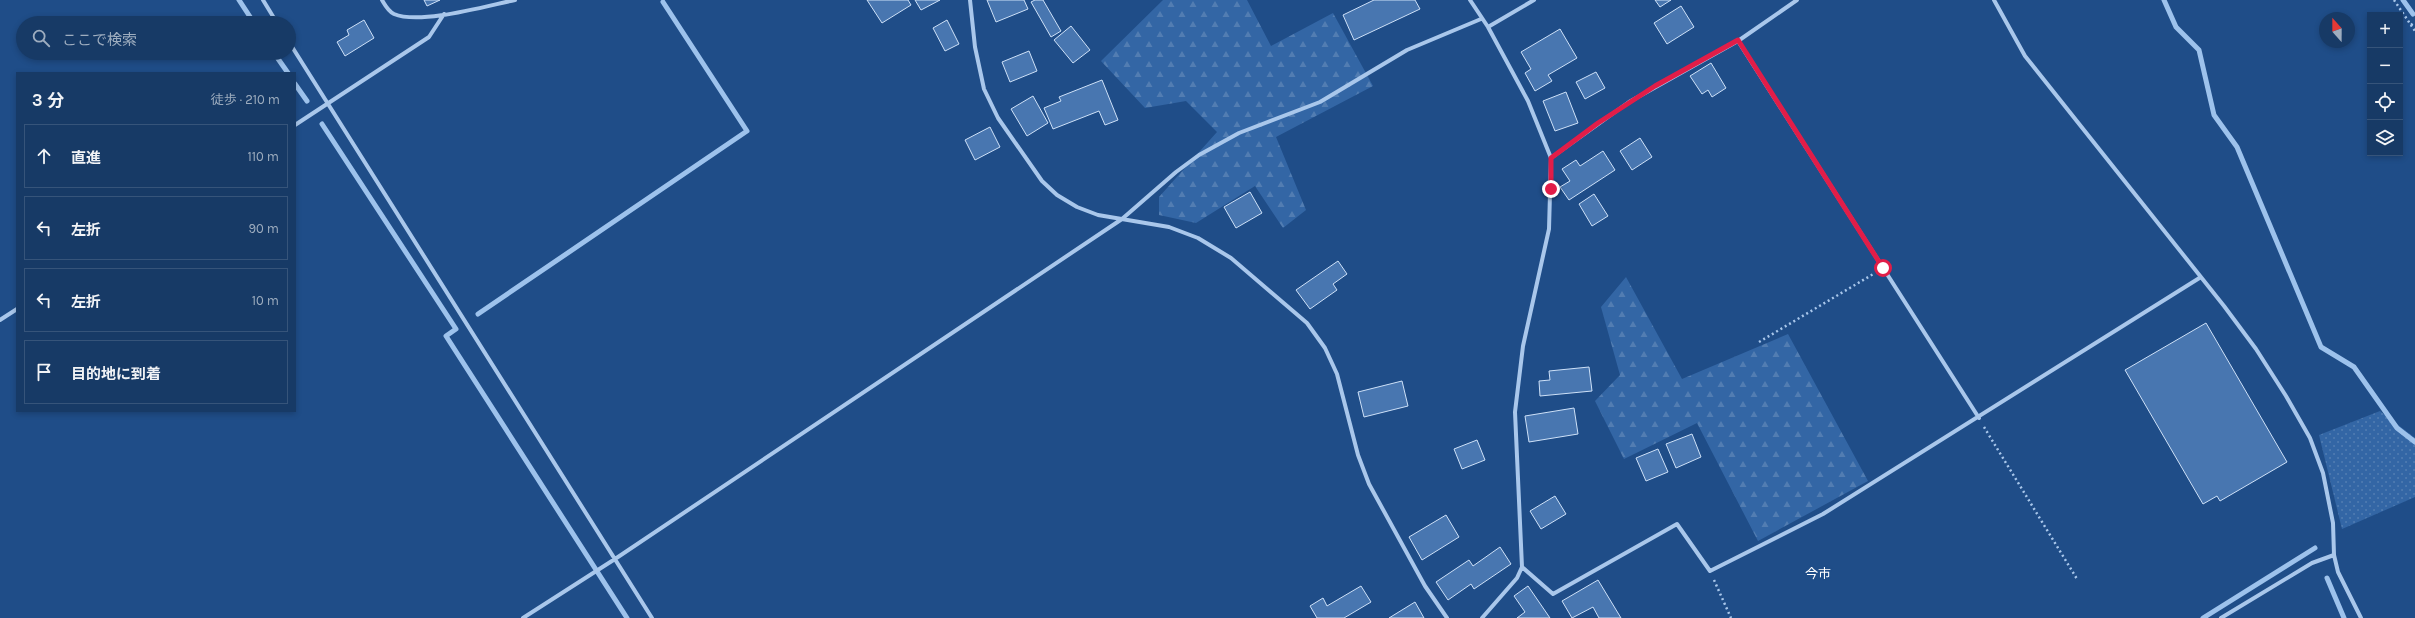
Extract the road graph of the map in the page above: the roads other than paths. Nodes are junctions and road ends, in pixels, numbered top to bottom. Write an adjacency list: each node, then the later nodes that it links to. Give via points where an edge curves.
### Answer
1 (263, 0): 10 (street)
2 (382, 0): 9 (street, via 387,9 394,14 417,18)
3 (515, 0): 9 (street)
4 (970, 0): 18 (street, via 975,46 984,89 998,118 1037,174 1057,195 1077,207 1098,215)
5 (1470, 0): 11 (street)
6 (1534, 0): 12 (street)
7 (1797, 0): 13 (street)
8 (1994, 0): 19 (street, via 2025,56)
9 (444, 14): 15 (street, via 429,37)
10 (273, 16)
11 (1481, 20): 12 (street); 18 (street, via 1407,50 1320,102 1239,133 1199,155)
12 (1488, 27): 17 (street, via 1528,101)
13 (1738, 40): 17 (street, via 1655,86 1598,123); 22 (street)
14 (296, 53): 15 (street)
15 (327, 104): 16 (street); 24 (street)
16 (296, 124)
17 (1551, 158): 25 (street, via 1549,229 1523,346 1515,412)
18 (1122, 219): 24 (street); 28 (street, via 1169,228 1198,238 1231,258 1307,323 1325,348 1337,374 1358,456 1369,484 1425,586)
19 (2201, 277): 22 (street); 23 (street, via 2256,349 2310,438 2325,480 2333,523)
20 (16, 310): 21 (street)
21 (0, 320)
22 (1979, 418): 25 (street, via 1823,514 1710,571 1677,524 1553,594)
23 (2334, 555): 30 (street, via 2312,563); 31 (street, via 2338,572)
24 (615, 559): 26 (street); 27 (street)
25 (1522, 567): 29 (street, via 1517,578)
26 (523, 618)
27 (652, 618)
28 (1446, 618)
29 (1482, 618)
30 (2221, 618)
31 (2361, 618)

